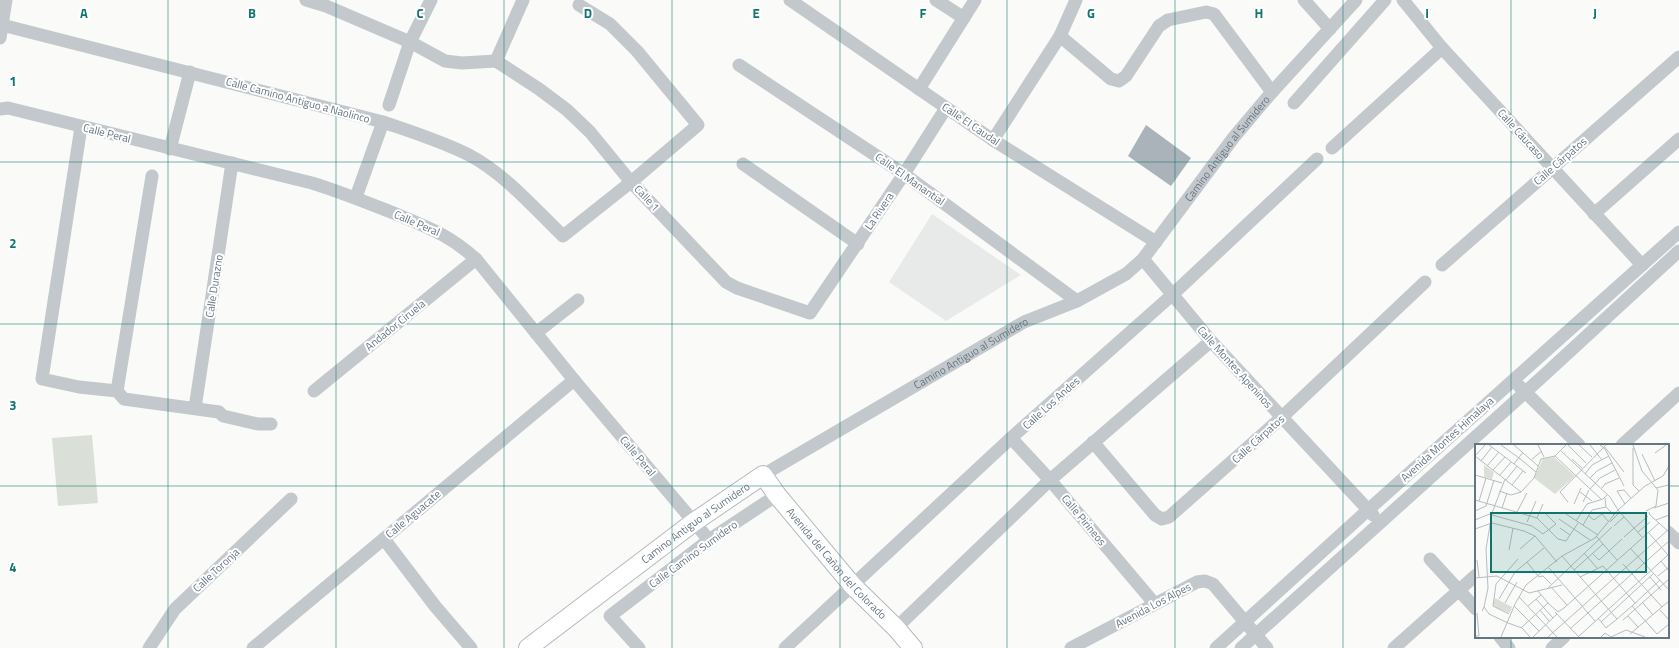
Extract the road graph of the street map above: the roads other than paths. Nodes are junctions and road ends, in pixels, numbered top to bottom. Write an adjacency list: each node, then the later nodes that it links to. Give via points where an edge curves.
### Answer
1 (306, 0): 19 (street)
2 (431, 0): 19 (street)
3 (523, 0): 22 (street)
4 (790, 0): 25 (street, Calle El Caudal)
5 (936, 0): 14 (street)
6 (975, 0): 14 (street)
7 (1076, 0): 17 (street)
8 (1304, 0): 16 (street)
9 (1356, 0): 16 (street, Camino Antiguo al Sumidero)
10 (1385, 0): 27 (street)
11 (1403, 0): 20 (street, Calle Cáucaso)
12 (4, 2): 15 (street)
13 (579, 5): 43 (street, via 616,29 698,125)
14 (964, 18): 25 (street)
15 (2, 24): 18 (street); 24 (street, Calle Camino Antiguo a Naolinco)
16 (1330, 29): 26 (street, Camino Antiguo al Sumidero)
17 (1060, 36): 26 (street, via 1110,79 1119,81 1126,76 1159,26 1168,20 1206,12 1214,14); 34 (street)
18 (0, 38)
19 (410, 42): 22 (street, via 445,61); 28 (street)
20 (1442, 48): 35 (street); 40 (street, Calle Cáucaso)
21 (1679, 57): 40 (street, Calle Cárpatos)
22 (496, 61): 43 (street, Calle 1, via 567,110 590,132)
23 (738, 65): 41 (street, Calle El Manantial)
24 (190, 72): 31 (street, Calle Camino Antiguo a Naolinco); 36 (street)
25 (919, 89): 29 (street, Calle El Caudal)
26 (1272, 92): 47 (street, Camino Antiguo al Sumidero, via 1234,137)
27 (1294, 103)
28 (389, 104)
29 (946, 108): 34 (street, Calle El Caudal); 41 (street, La Rivera)
30 (0, 109): 32 (street, Calle Peral, via 8,108)
31 (383, 122): 43 (street, Calle Camino Antiguo a Naolinco, via 439,140 470,156 495,172 563,236); 44 (street)
32 (82, 127): 36 (street, Calle Peral); 65 (street, via 42,379)
33 (1679, 139): 45 (street)
34 (993, 140): 47 (street, Calle El Caudal)
35 (1332, 148)
36 (170, 149): 38 (street, Calle Peral)
37 (1317, 159): 55 (street, Calle Los Andes)
38 (232, 163): 44 (street, Calle Peral); 69 (street, Calle Durazno)
39 (742, 164): 48 (street)
40 (1552, 168): 45 (street, Calle Cáucaso); 52 (street, Calle Cárpatos)
41 (904, 174): 48 (street, La Rivera); 57 (street, Calle El Manantial)
42 (152, 176): 65 (street)
43 (632, 182): 58 (street, Calle 1, via 726,282)
44 (356, 197): 50 (street, Calle Peral, via 442,233)
45 (1594, 214): 53 (street, Calle Cáucaso)
46 (1679, 232): 53 (street, Avenida Montes Himalaya)
47 (1156, 242): 51 (street, Camino Antiguo al Sumidero)
48 (858, 244): 58 (street, La Rivera)
49 (1679, 251): 62 (street, Avenida Montes Himalaya)
50 (476, 259): 59 (street, Calle Peral); 66 (street, Andador Ciruela)
51 (1143, 259): 55 (street, Calle Montes Apeninos); 57 (street, Camino Antiguo al Sumidero, via 1126,274)
52 (1442, 265)
53 (1642, 265): 61 (street, Avenida Montes Himalaya)
54 (1425, 282): 70 (street, Calle Cárpatos)
55 (1172, 295): 60 (street, Calle Montes Apeninos); 72 (street, Calle Los Andes)
56 (578, 300): 59 (street)
57 (1077, 301): 76 (street, Camino Antiguo al Sumidero, via 1024,322)
58 (810, 313)
59 (536, 333): 63 (street, Calle Peral)
60 (1211, 341): 70 (street, Calle Montes Apeninos); 73 (street)
61 (1530, 364): 62 (street); 64 (street, Avenida Montes Himalaya)
62 (1542, 377): 67 (street, Avenida Montes Himalaya)
63 (574, 380): 81 (street, Calle Peral); 83 (street, Calle Aguacate)
64 (1513, 380): 67 (street); 80 (street, Avenida Montes Himalaya)
65 (116, 391): 69 (street, via 124,399)
66 (314, 391)
67 (1525, 393): 74 (street); 82 (street, Avenida Montes Himalaya)
68 (1679, 394): 75 (street)
69 (195, 408): 71 (street, via 219,412 223,416 258,424)
70 (1281, 418): 73 (street, Calle Cárpatos, via 1170,517 1162,519 1155,515); 80 (street, Calle Montes Apeninos)
71 (271, 424)
72 (1011, 438): 77 (street, Calle Pirineos); 87 (street, Calle Los Andes)
73 (1093, 442): 77 (street)
74 (1578, 444)
75 (1623, 444)
76 (763, 475): 78 (main road, Avenida del Cañón del Colorado); 81 (main road, Camino Antiguo al Sumidero)
77 (1050, 480): 89 (street, Calle Pirineos); 92 (street)
78 (777, 495): 84 (street, Calle Camino Sumidero); 87 (main road, Avenida del Cañón del Colorado)
79 (291, 500): 96 (street, Calle Toronja, via 175,609)
80 (1368, 510): 82 (street, Calle Montes Apeninos); 91 (street, Avenida Montes Himalaya)
81 (694, 522): 84 (street, Calle Peral); 99 (main road, Camino Antiguo al Sumidero)
82 (1380, 523): 93 (street, Avenida Montes Himalaya)
83 (384, 538): 97 (street, Calle Aguacate); 98 (street, via 435,606)
84 (709, 540): 100 (street, Calle Camino Sumidero, via 610,616)
85 (1430, 559): 88 (street)
86 (1475, 576): 88 (street)
87 (853, 586): 92 (main road, Avenida del Cañón del Colorado); 101 (street, Calle Los Andes)
88 (1459, 590): 90 (street); 107 (street)
89 (1154, 603): 91 (street, Avenida Los Alpes, via 1196,582 1205,581 1213,584); 103 (street, Avenida Los Alpes)
90 (1475, 608)
91 (1245, 622): 93 (street, Avenida Los Alpes); 104 (street, Avenida Montes Himalaya)
92 (896, 628): 102 (main road, Avenida del Cañón del Colorado)
93 (1256, 635): 105 (street, Avenida Montes Himalaya); 106 (street, Avenida Los Alpes)
94 (1501, 638): 108 (street)
95 (1563, 638): 109 (street)
96 (149, 648)
97 (252, 648)
98 (471, 648)
99 (528, 648)
100 (639, 648)
101 (785, 648)
102 (913, 648)
103 (1071, 648)
104 (1216, 648)
105 (1241, 648)
106 (1267, 648)
107 (1394, 648)
108 (1509, 648)
109 (1552, 648)

